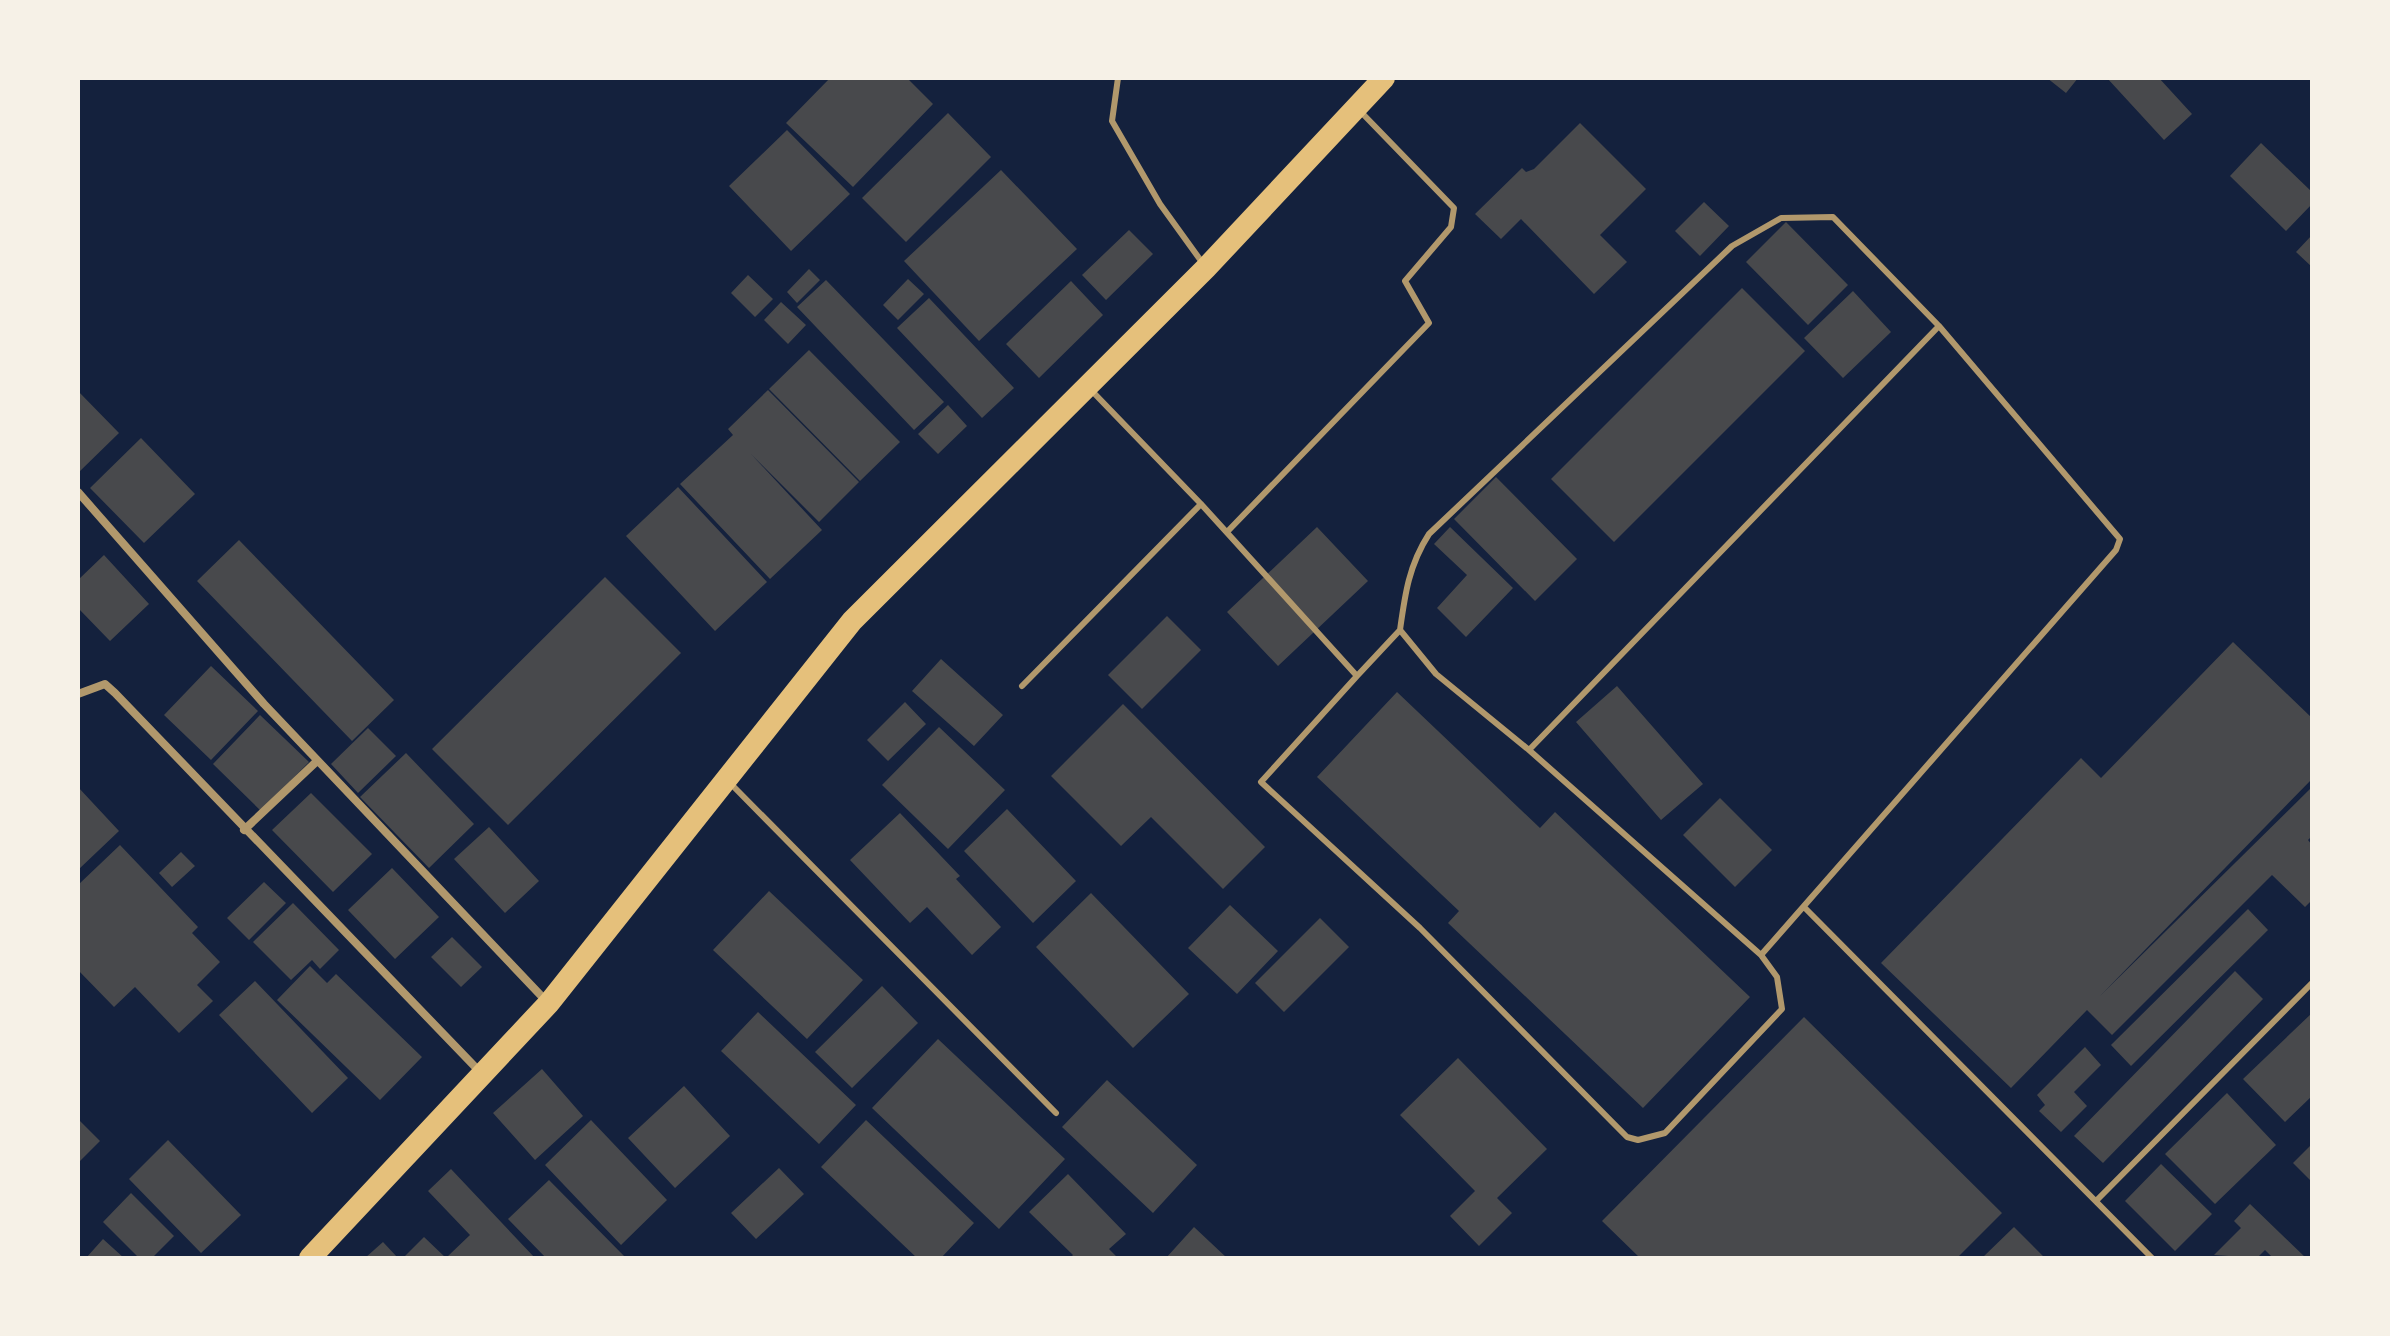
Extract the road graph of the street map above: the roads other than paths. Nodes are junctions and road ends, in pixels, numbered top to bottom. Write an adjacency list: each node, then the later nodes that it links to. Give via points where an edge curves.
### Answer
1 (1118, 78): 4 (lane, via 1112,121 1160,204)
2 (1384, 78): 3 (highway)
3 (1356, 107): 4 (highway); 9 (lane, via 1454,208 1451,227 1405,281 1429,323)
4 (1206, 268): 6 (highway)
5 (1939, 326): 10 (lane, via 1833,217 1781,218 1732,246 1429,534 1407,581); 14 (lane); 18 (lane, via 2120,539 2116,550)
6 (1088, 387): 8 (lane); 16 (highway, via 852,621)
7 (78, 492): 15 (street)
8 (1201, 504): 9 (lane); 12 (lane)
9 (1227, 532): 11 (lane)
10 (1400, 630): 11 (lane); 14 (lane, via 1436,674)
11 (1357, 676): 19 (lane, via 1261,782 1420,928 1627,1137 1638,1140 1665,1133 1782,1009 1777,977)
12 (1022, 686)
13 (78, 694): 17 (street, via 105,684)
14 (1529, 750): 19 (lane)
15 (317, 761): 17 (street); 21 (street)
16 (728, 781): 21 (highway); 23 (lane)
17 (244, 830): 22 (street)
18 (1805, 908): 19 (lane); 24 (lane)
19 (1761, 955)
20 (2312, 983): 24 (lane)
21 (549, 1003): 22 (highway)
22 (482, 1074): 25 (highway)
23 (1056, 1113)
24 (2096, 1201): 26 (lane)
25 (310, 1258)
26 (2152, 1258)

